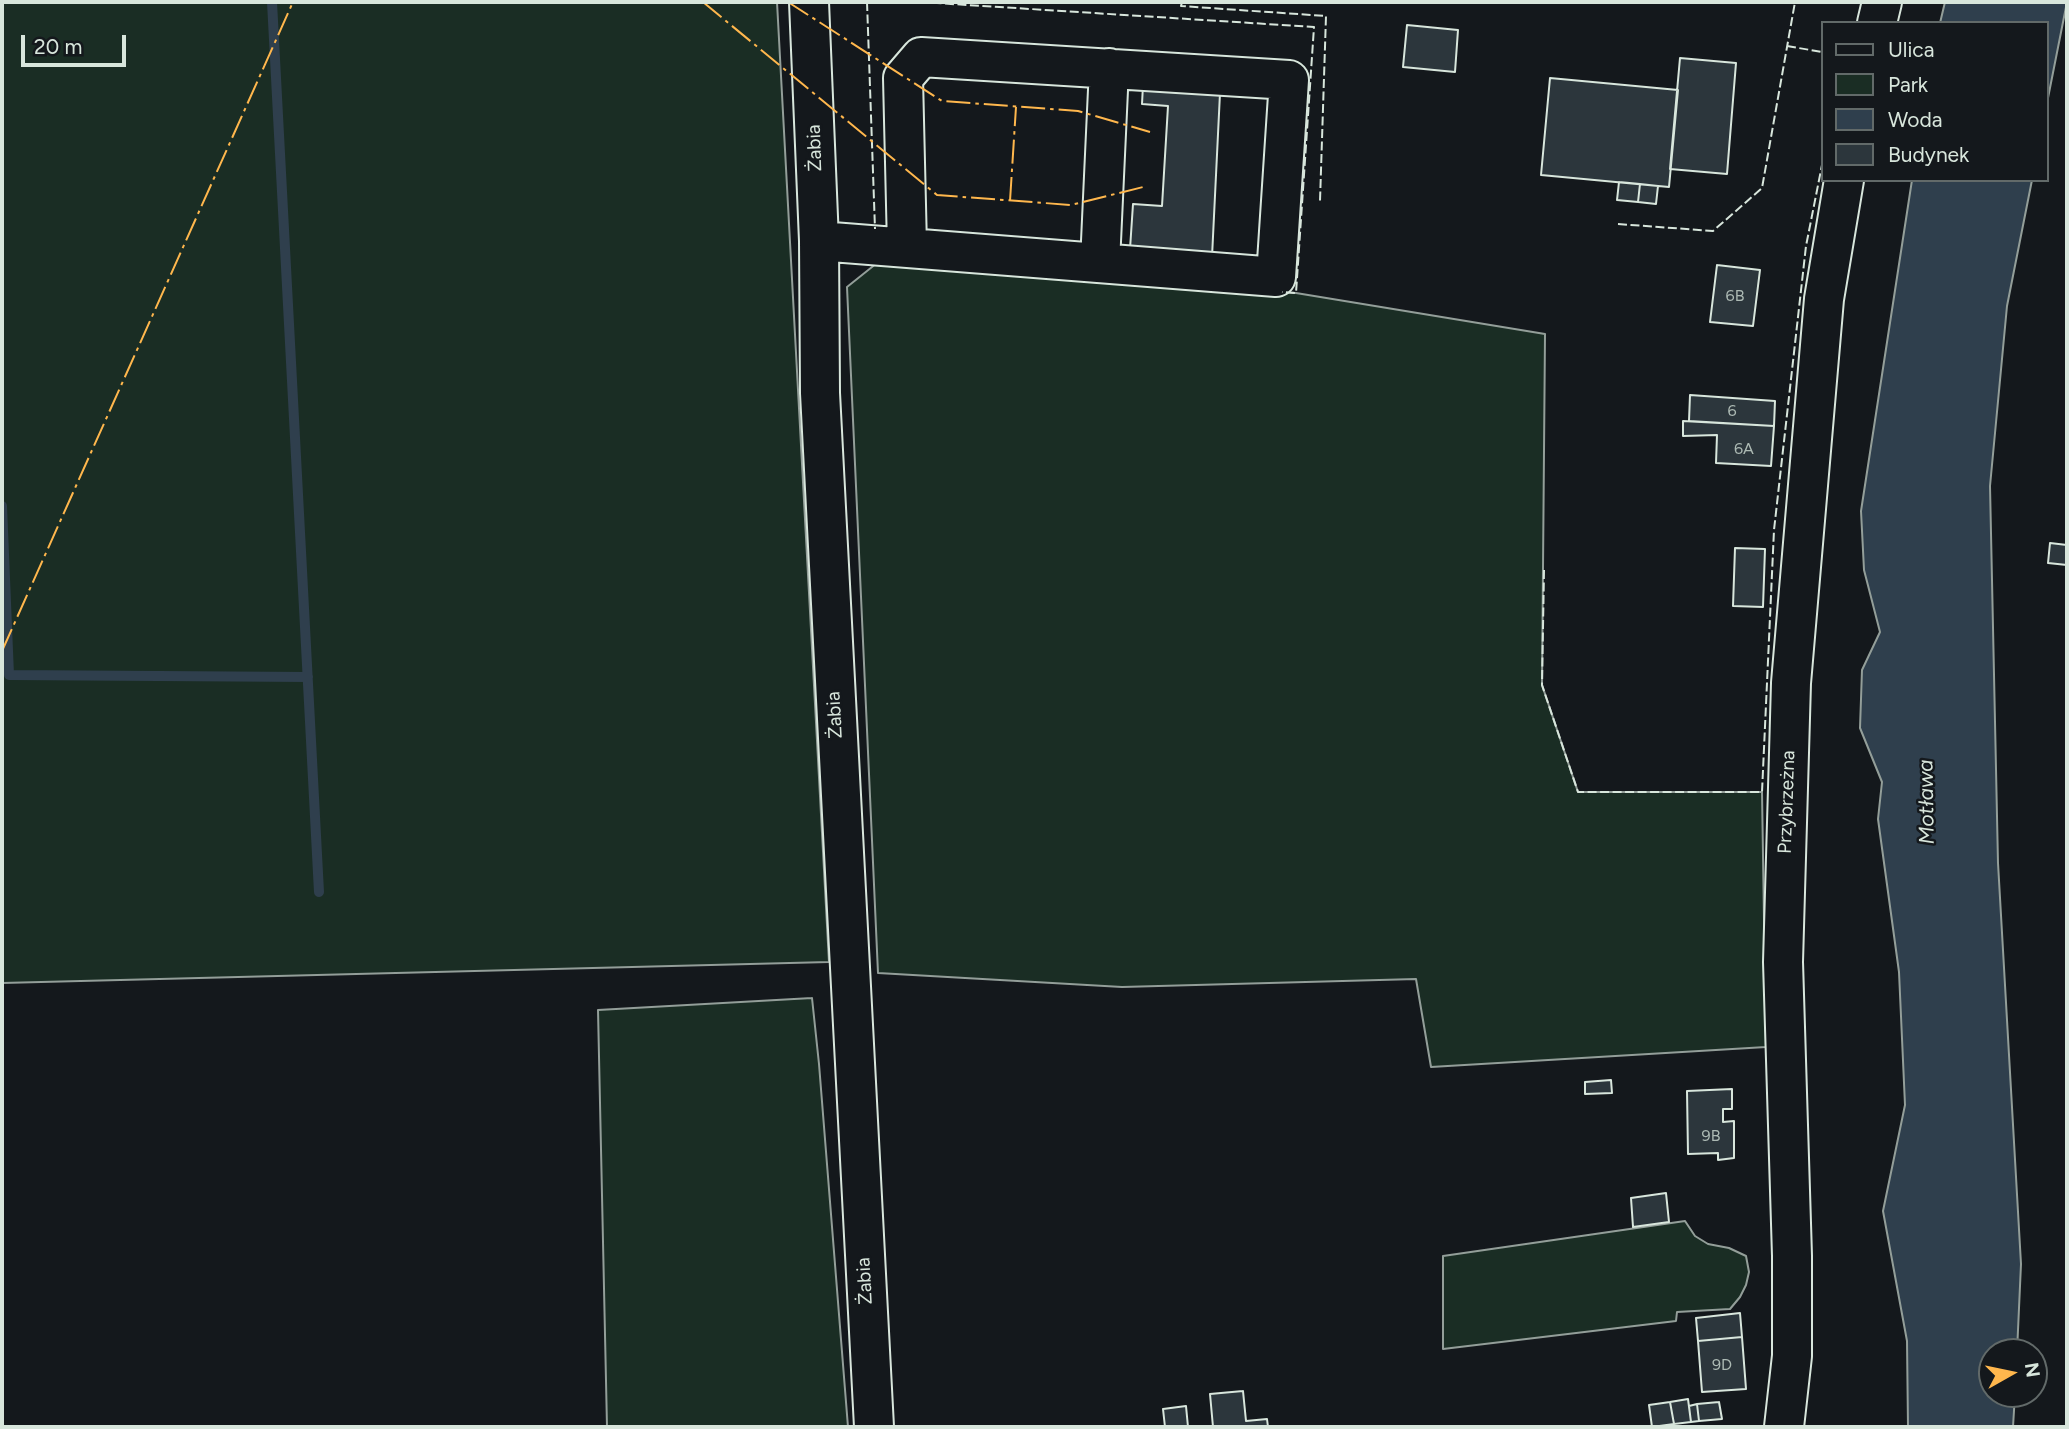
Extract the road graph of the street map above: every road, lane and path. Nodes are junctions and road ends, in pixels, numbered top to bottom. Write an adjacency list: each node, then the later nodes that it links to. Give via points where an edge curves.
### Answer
1 (809, 2): 6 (street, Żabia)
2 (1882, 2): 3 (street)
3 (1877, 21)
4 (1109, 68): 7 (street, via 921,57 903,78); 8 (street); 8 (street, via 1289,80 1276,278)
5 (1844, 182): 10 (street, Przybrzeżna, via 1824,299 1791,682 1783,962 1792,1356)
6 (819, 241): 7 (street); 9 (street, Żabia, via 821,407)
7 (907, 247): 8 (street)
8 (1100, 263)
9 (874, 1427)
10 (1784, 1427)

